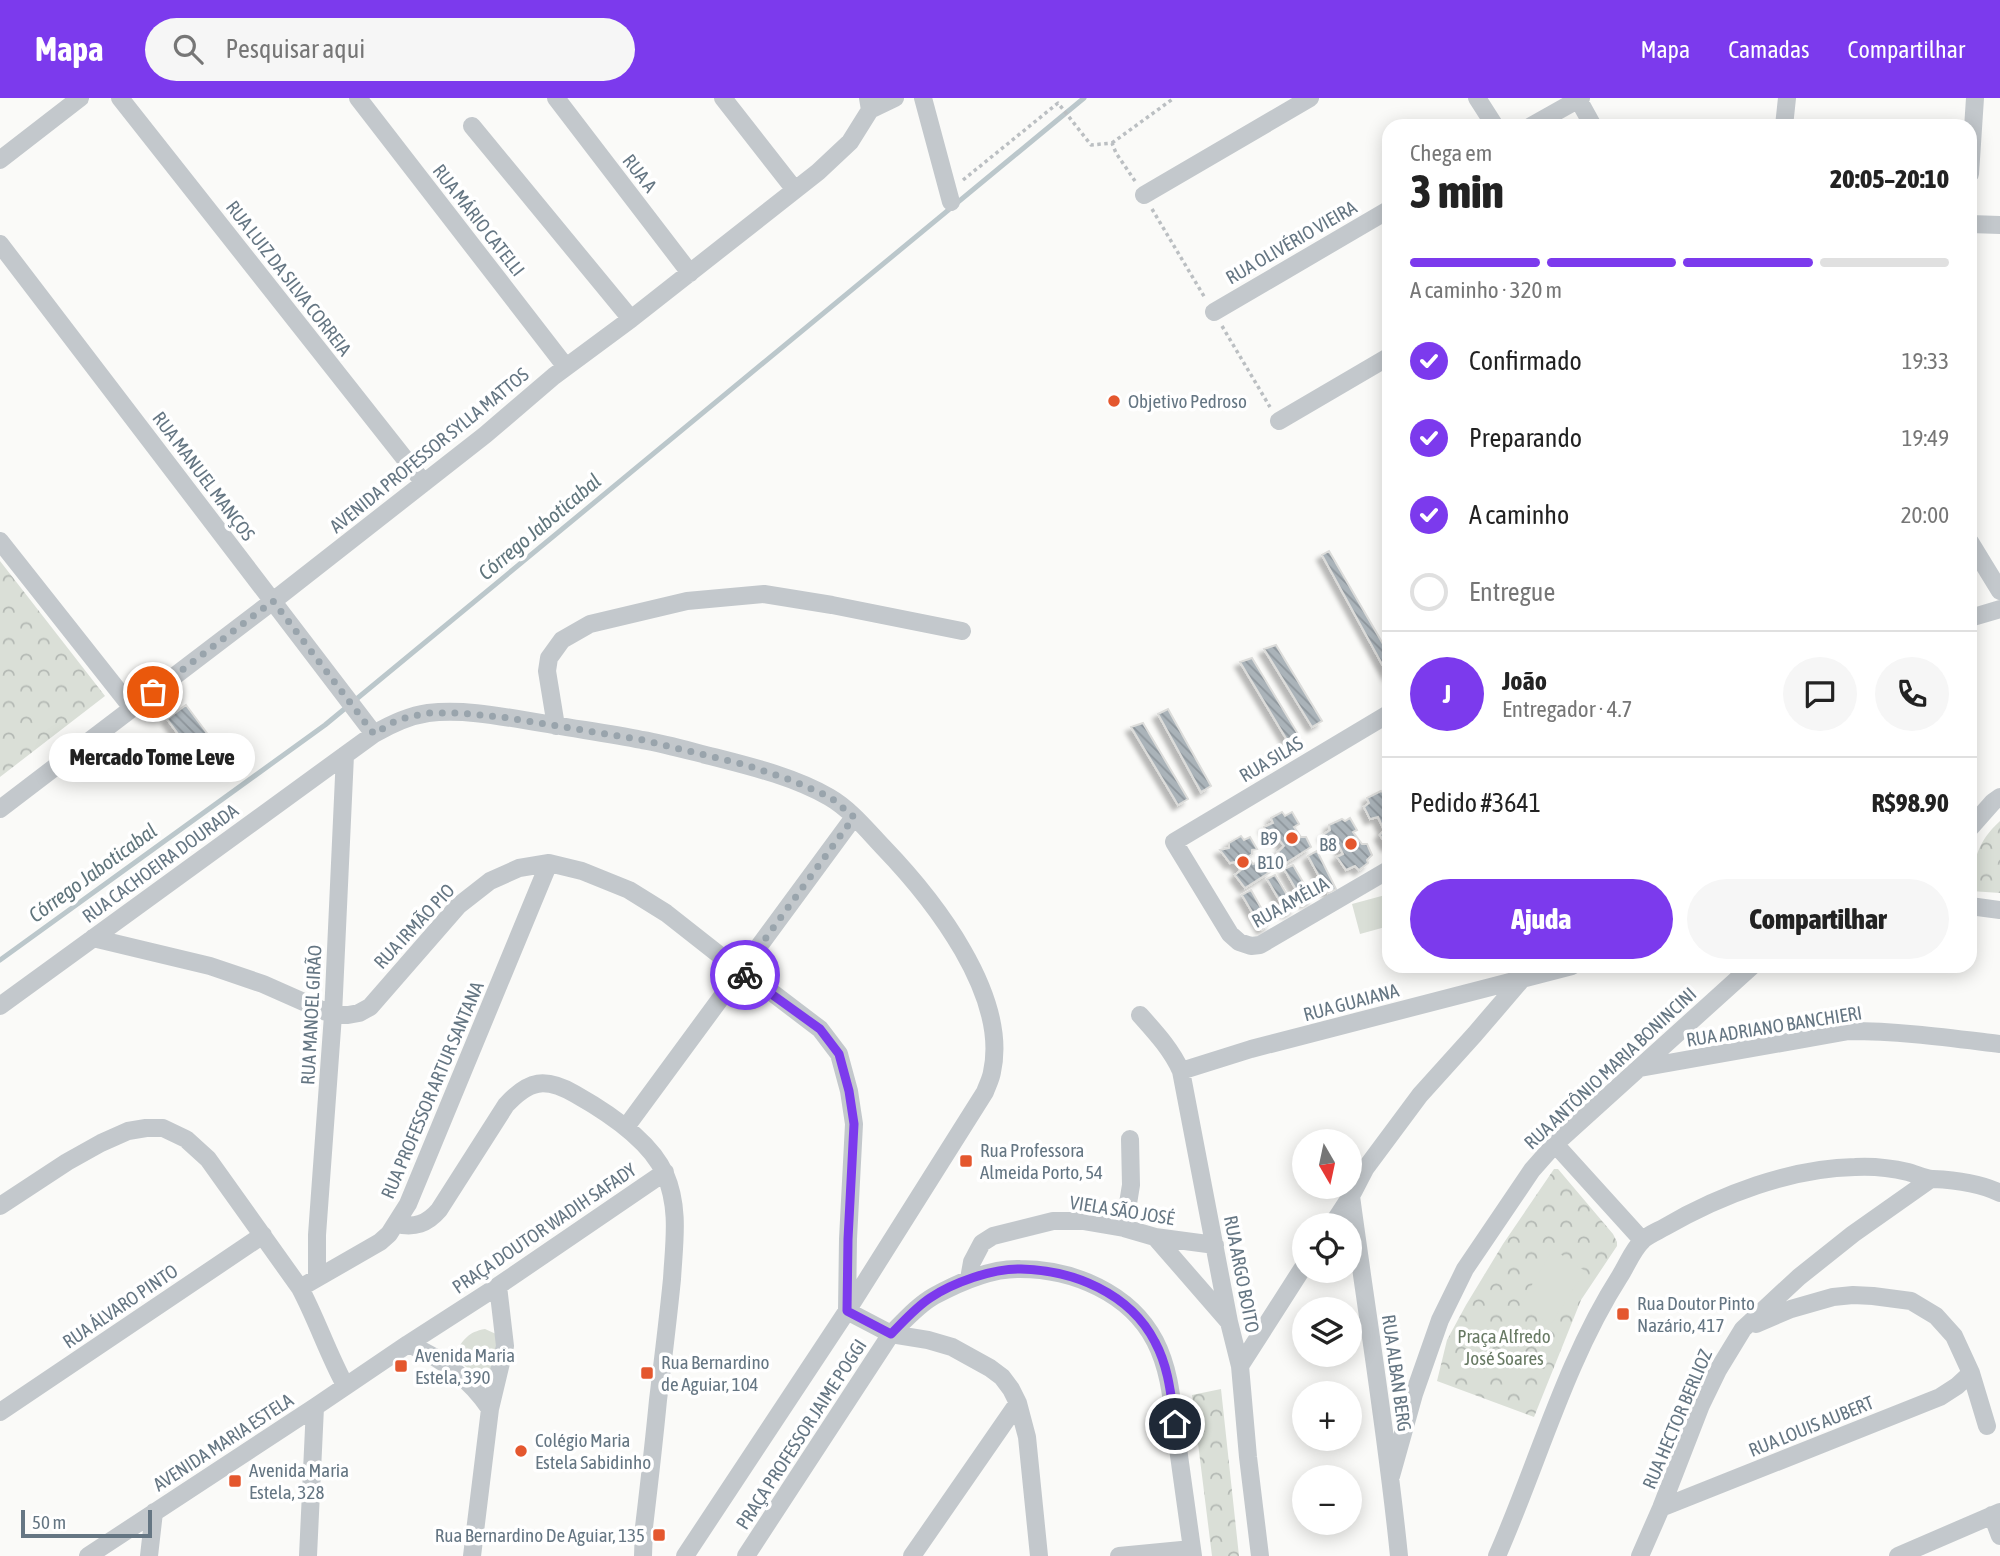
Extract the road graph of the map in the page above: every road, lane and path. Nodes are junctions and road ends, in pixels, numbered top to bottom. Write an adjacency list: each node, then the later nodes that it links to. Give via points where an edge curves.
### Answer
1 (80, 98): 22 (street)
2 (120, 98): 36 (street, RUA LUIZ DA SILVA CORREIA)
3 (358, 98): 34 (street, RUA MÁRIO CATELLI)
4 (556, 98): 30 (street, RUA A)
5 (723, 98): 23 (street)
6 (895, 98): 14 (street, AVENIDA PROFESSOR SYLLA MATTOS)
7 (923, 98): 25 (street)
8 (1174, 98): 21 (path)
9 (1310, 98): 24 (street)
10 (1478, 98): 15 (street)
11 (1787, 98): 18 (street)
12 (1975, 98): 19 (street)
13 (1580, 99): 16 (street); 17 (street)
14 (869, 104): 23 (street, AVENIDA PROFESSOR SYLLA MATTOS, via 850,142)
15 (1491, 119)
16 (1544, 119)
17 (1589, 119)
18 (1785, 119)
19 (1974, 119)
20 (472, 126): 32 (street)
21 (1112, 143): 24 (path); 25 (path, via 1091,145 1058,103)
22 (0, 160)
23 (795, 190): 30 (street, AVENIDA PROFESSOR SYLLA MATTOS)
24 (1144, 195)
25 (949, 197)
26 (1382, 214): 31 (street, RUA OLIVÉRIO VIEIRA)
27 (1977, 224): 28 (street)
28 (2000, 225)
29 (0, 244): 40 (street, RUA MANUEL MANÇOS)
30 (690, 273): 32 (street, AVENIDA PROFESSOR SYLLA MATTOS)
31 (1214, 312)
32 (632, 319): 34 (street, AVENIDA PROFESSOR SYLLA MATTOS)
33 (1382, 361): 35 (street)
34 (566, 367): 36 (street, AVENIDA PROFESSOR SYLLA MATTOS)
35 (1279, 421)
36 (424, 483): 40 (street, AVENIDA PROFESSOR SYLLA MATTOS)
37 (0, 541): 44 (street)
38 (1977, 553): 39 (street)
39 (2000, 591)
40 (273, 601): 44 (street, AVENIDA PROFESSOR SYLLA MATTOS); 47 (street, RUA MANUEL MANÇOS)
41 (2000, 609): 42 (street)
42 (1977, 616)
43 (962, 631): 46 (street, via 764,594 687,601 590,624 562,640 549,658 547,671)
44 (132, 708): 50 (street, AVENIDA PROFESSOR SYLLA MATTOS)
45 (1382, 718): 53 (street, RUA SILAS)
46 (556, 726): 47 (street, RUA CACHOEIRA DOURADA, via 427,713 397,720); 51 (street, RUA CACHOEIRA DOURADA, via 643,740 746,765 830,797)
47 (374, 734): 48 (street, RUA CACHOEIRA DOURADA)
48 (345, 755): 58 (street, RUA CACHOEIRA DOURADA); 64 (street, RUA MANOEL GIRÃO)
49 (2000, 797): 52 (street)
50 (0, 809)
51 (854, 817): 59 (street); 89 (street, PRAÇA PROFESSOR JAIME POGGI, via 907,872 950,928 976,976 995,1044 985,1092)
52 (1977, 820)
53 (1174, 842): 55 (street, RUA AMÉLIA, via 1230,934 1251,946 1286,931)
54 (549, 863): 59 (street, RUA IRMÃO PIO, via 582,870 629,890); 64 (street, RUA IRMÃO PIO, via 519,868 490,881 458,906 370,1007 359,1013); 78 (street, RUA PROFESSOR ARTUR SANTANA, via 408,1205)
55 (1382, 874)
56 (1977, 907): 57 (street)
57 (2000, 910)
58 (93, 938): 63 (street, RUA CACHOEIRA DOURADA); 64 (street, via 210,966)
59 (741, 972): 69 (street); 89 (street, RUA IRMÃO PIO, via 820,1029 839,1054 854,1124)
60 (1543, 973): 62 (street, RUA GUAIANA)
61 (1744, 973): 67 (street, RUA ANTÔNIO MARIA BONINCINI)
62 (1522, 978): 68 (street, RUA GUAIANA); 73 (street, via 1420,1095)
63 (0, 1006)
64 (333, 1015): 84 (street, RUA MANOEL GIRÃO)
65 (1140, 1015): 68 (street, RUA ARGO BOITO, via 1164,1041)
66 (2000, 1044): 67 (street, RUA ADRIANO BANCHIERI, via 1849,1031)
67 (1639, 1068): 71 (street, RUA ANTÔNIO MARIA BONINCINI)
68 (1181, 1071): 83 (street, RUA ARGO BOITO)
69 (626, 1127): 72 (street, PRAÇA DOUTOR WADIH SAFADY); 78 (street, PRAÇA DOUTOR WADIH SAFADY, via 565,1088 534,1083 506,1105 431,1219 416,1226)
70 (1130, 1139): 79 (street, via 1131,1185)
71 (1555, 1144): 82 (street); 96 (street, RUA ANTÔNIO MARIA BONINCINI, via 1465,1269)
72 (665, 1172): 87 (street, PRAÇA DOUTOR WADIH SAFADY); 114 (street, via 675,1208 675,1237)
73 (1362, 1175)
74 (1931, 1179): 75 (street); 82 (street, via 1905,1171 1855,1167 1769,1181 1686,1215); 91 (street, RUA HECTOR BERLIOZ, via 1799,1277)
75 (2000, 1193)
76 (1351, 1199): 98 (street, RUA ALBAN BERG)
77 (0, 1206): 80 (street, via 67,1161 128,1130 163,1128 186,1139 208,1159)
78 (396, 1224): 84 (street, RUA PROFESSOR ARTUR SANTANA, via 380,1242)
79 (1124, 1228): 81 (street, VIELA SÃO JOSÉ); 85 (street, VIELA SÃO JOSÉ, via 1053,1221 993,1236 975,1254)
80 (263, 1235): 88 (street); 102 (street, RUA ÁLVARO PINTO)
81 (1155, 1237): 83 (street, VIELA SÃO JOSÉ); 90 (street)
82 (1642, 1240): 122 (street, via 1601,1305 1578,1353)
83 (1215, 1245): 90 (street, RUA ARGO BOITO)
84 (317, 1276): 88 (street, RUA PROFESSOR ARTUR SANTANA)
85 (970, 1279): 92 (street, PRAÇA PROFESSOR JAIME POGGI, via 932,1297); 109 (street, PRAÇA PROFESSOR JAIME POGGI, via 1018,1269 1066,1276 1097,1285 1139,1319 1154,1340 1168,1375)
86 (1293, 1283): 94 (street)
87 (498, 1286): 93 (street, PRAÇA DOUTOR WADIH SAFADY); 101 (street, via 505,1346)
88 (300, 1288): 97 (street)
89 (847, 1311): 92 (street); 115 (street, PRAÇA PROFESSOR JAIME POGGI)
90 (1229, 1322): 94 (street, RUA ARGO BOITO)
91 (1743, 1329): 95 (street, via 1833,1297 1911,1301 1936,1316 1954,1336); 105 (street, RUA HECTOR BERLIOZ, via 1707,1393)
92 (891, 1334): 99 (street, via 953,1348 990,1368 1002,1377); 116 (street, PRAÇA PROFESSOR JAIME POGGI)
93 (408, 1343): 97 (street, PRAÇA DOUTOR WADIH SAFADY); 101 (street, via 455,1371)
94 (1240, 1366): 120 (street, RUA ARGO BOITO)
95 (1970, 1373): 103 (street); 105 (street, RUA LOUIS AUBERT, via 1940,1397)
96 (1417, 1383): 98 (street, via 1398,1402); 104 (street, RUA ANTÔNIO MARIA BONINCINI)
97 (345, 1385): 100 (street, AVENIDA MARIA ESTELA)
98 (1377, 1389): 104 (street, RUA ALBAN BERG)
99 (1018, 1403): 117 (street); 118 (street, via 1027,1437)
100 (315, 1407): 106 (street, AVENIDA MARIA ESTELA); 112 (street)
101 (489, 1409): 113 (street)
102 (0, 1412)
103 (1987, 1426)
104 (1391, 1476): 121 (street, RUA ALBAN BERG)
105 (1661, 1508): 123 (street, RUA HECTOR BERLIOZ)
106 (153, 1512): 110 (street, AVENIDA MARIA ESTELA); 111 (street)
107 (1996, 1514): 108 (street); 124 (street)
108 (2000, 1536)
109 (1193, 1552): 119 (street)
110 (88, 1556)
111 (149, 1556)
112 (308, 1556)
113 (472, 1556)
114 (643, 1556)
115 (685, 1556)
116 (746, 1556)
117 (912, 1556)
118 (1039, 1556)
119 (1119, 1556)
120 (1261, 1556)
121 (1399, 1556)
122 (1497, 1556)
123 (1640, 1556)
124 (1898, 1556)

